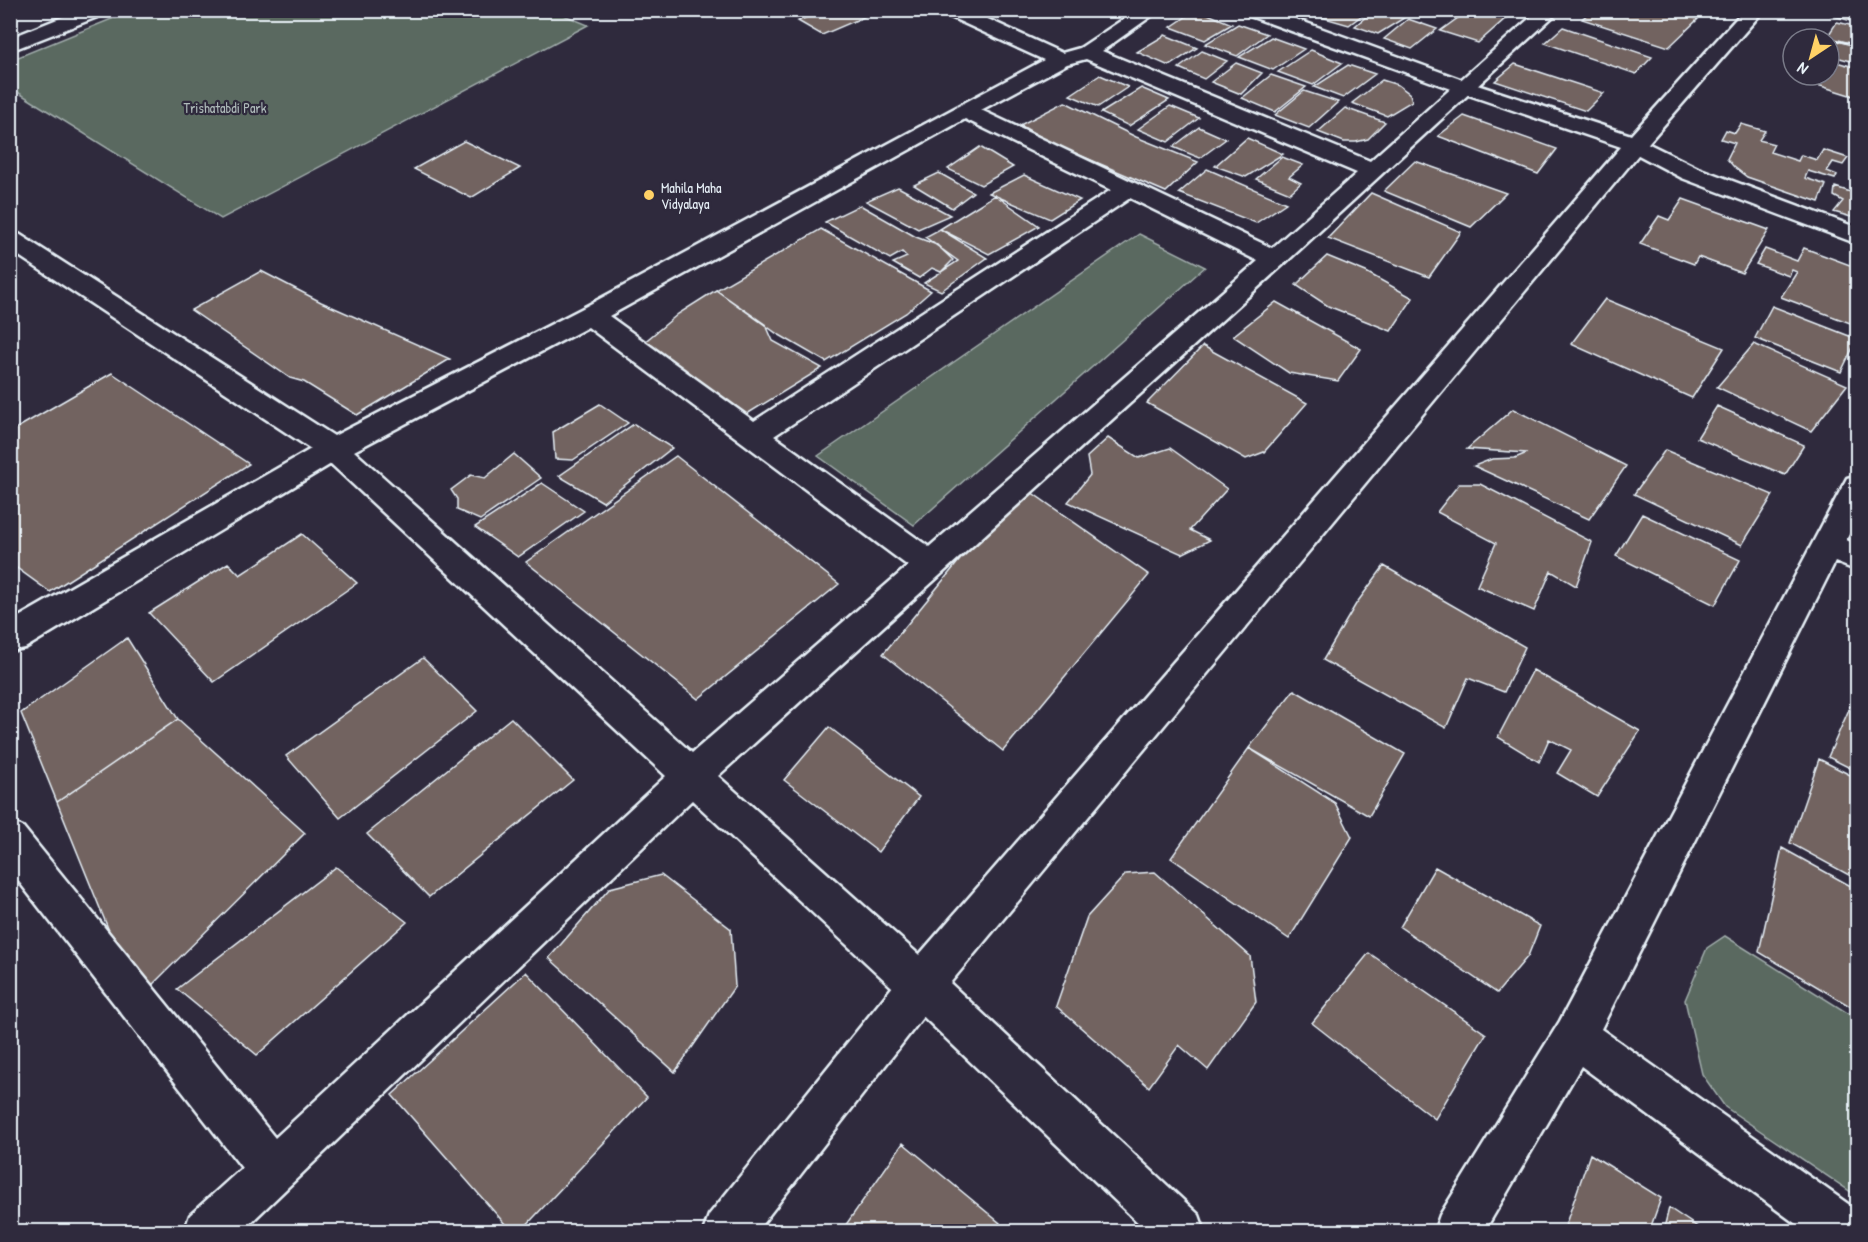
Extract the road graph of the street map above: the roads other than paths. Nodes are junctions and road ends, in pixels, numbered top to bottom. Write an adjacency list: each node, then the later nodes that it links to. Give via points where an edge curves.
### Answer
1 (98, 10): 7 (street)
2 (951, 10): 9 (street)
3 (1151, 10): 8 (street)
4 (1251, 10): 10 (street)
5 (1755, 10): 12 (street)
6 (1540, 13): 10 (street)
7 (10, 45)
8 (1087, 52): 9 (street); 13 (street)
9 (1060, 60): 11 (street)
10 (1464, 87): 12 (street); 13 (street)
11 (964, 110): 14 (street); 18 (street)
12 (1635, 144): 15 (street, via 1690,172); 27 (street)
13 (1373, 171): 17 (street)
14 (1128, 189): 17 (street); 19 (street)
15 (1857, 237)
16 (10, 239): 20 (street)
17 (1275, 259): 23 (street)
18 (590, 315): 19 (street); 20 (street)
19 (754, 435): 23 (street)
20 (333, 449): 24 (street); 25 (street)
21 (1857, 486): 22 (street)
22 (1842, 552): 28 (street)
23 (930, 565): 25 (street)
24 (11, 638)
25 (692, 776): 27 (street); 29 (street)
26 (10, 840): 29 (street)
27 (921, 986): 31 (street); 32 (street)
28 (1575, 1036): 33 (street); 34 (street)
29 (273, 1171): 30 (street)
30 (207, 1232)
31 (726, 1232)
32 (1182, 1232)
33 (1457, 1232)
34 (1847, 1232)

